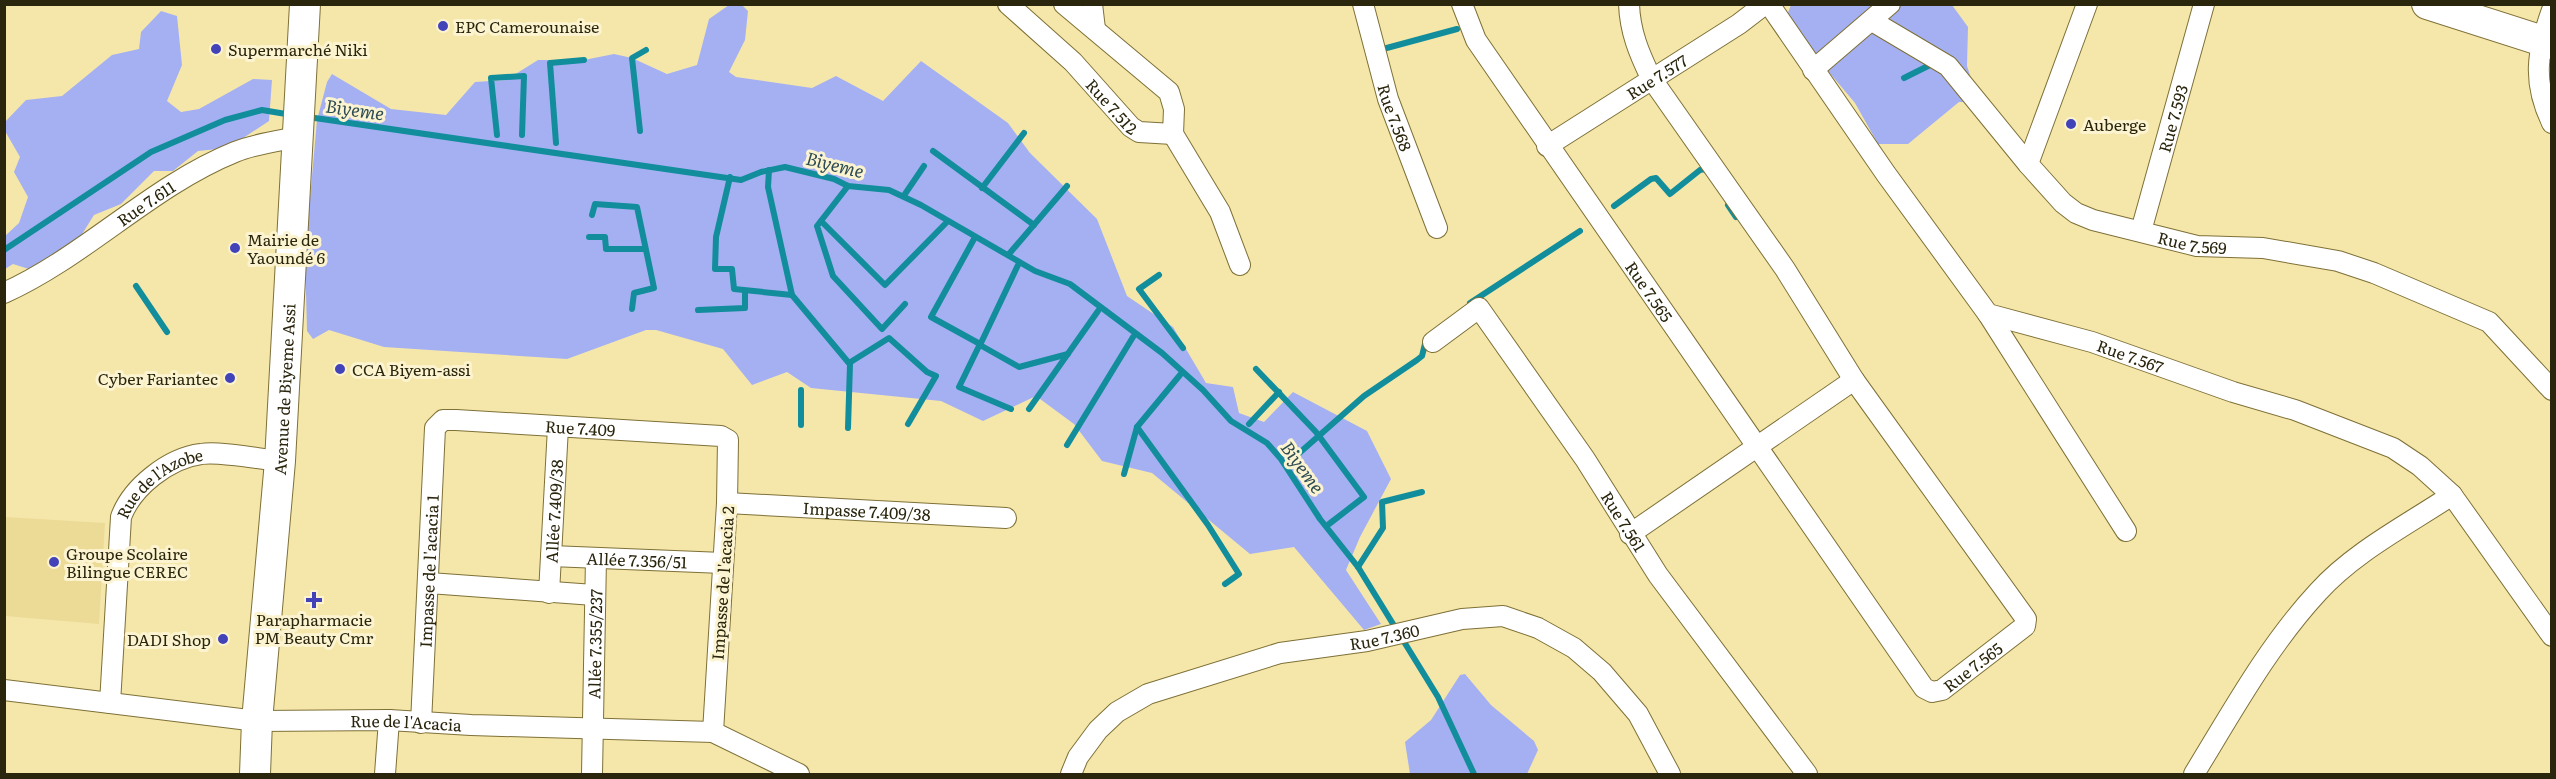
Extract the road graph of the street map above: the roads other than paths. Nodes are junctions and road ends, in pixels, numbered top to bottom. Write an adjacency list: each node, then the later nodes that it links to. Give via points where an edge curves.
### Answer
1 (305, 4): 20 (main road, Avenue de Biyeme Assi)
2 (1008, 4): 21 (street, Rue 7.512, via 1073,62 1131,127 1139,132)
3 (1064, 4): 15 (street)
4 (1092, 4): 15 (street)
5 (1363, 4): 24 (street, Rue 7.568, via 1388,99)
6 (1462, 4): 22 (street, Rue 7.565, via 1476,40)
7 (1629, 4): 18 (street, Rue 7.565, via 1637,49)
8 (1767, 4): 17 (street); 18 (street, Rue 7.577)
9 (1890, 4): 14 (street)
10 (2087, 4): 23 (street)
11 (2204, 4): 25 (street, Rue 7.593)
12 (2427, 4): 16 (main road)
13 (2552, 10): 16 (street)
14 (1872, 21): 17 (street); 23 (street, Rue 7.569, via 1948,66)
15 (1095, 29): 21 (street, via 1169,92 1174,109)
16 (2546, 43): 19 (street, via 2538,83)
17 (1813, 70): 28 (street)
18 (1651, 78): 22 (street, Rue 7.577); 30 (street, Rue 7.565, via 1785,269)
19 (2552, 123)
20 (298, 129): 27 (street, Rue 7.611, via 236,151 194,173); 36 (main road, Avenue de Biyeme Assi)
21 (1173, 134): 26 (street, via 1220,212)
22 (1547, 146): 35 (street, Rue 7.565)
23 (2028, 164): 25 (street, Rue 7.569, via 2076,213)
24 (1437, 228)
25 (2140, 231): 31 (street, Rue 7.569, via 2197,246 2263,248 2338,261 2374,273 2489,322)
26 (1240, 265)
27 (4, 293)
28 (1988, 314): 37 (street, Rue 7.567, via 2092,342 2295,410 2393,448); 40 (street)
29 (1433, 342): 41 (street, Rue 7.561, via 1479,308 1585,459)
30 (1854, 380): 35 (street); 35 (street, Rue 7.565, via 2026,619 2025,626 1942,690 1932,692 1924,688)
31 (2552, 390)
32 (438, 422): 33 (street, Rue 7.409); 45 (street, Impasse de l'acacia 1)
33 (558, 428): 34 (street, Rue 7.409); 42 (street, Allée 7.409/38)
34 (723, 436): 38 (street, Impasse de l'acacia 2, via 729,443)
35 (1757, 447): 41 (street)
36 (280, 461): 50 (street, Rue de l'Azobe, via 202,453 172,463 126,503 121,517); 52 (main road, Avenue de Biyeme Assi)
37 (2452, 495): 48 (street, Rue 7.567); 63 (street, via 2366,552 2318,591 2262,663)
38 (728, 503): 39 (street, Impasse 7.409/38); 44 (street, Impasse de l'acacia 2)
39 (1006, 518)
40 (2126, 531)
41 (1630, 534): 62 (street, Rue 7.561)
42 (551, 556): 43 (street, Allée 7.356/51); 46 (street, Allée 7.409/38)
43 (596, 558): 44 (street, Allée 7.356/51); 47 (street, Allée 7.355/237)
44 (723, 563): 55 (street, Impasse de l'acacia 2)
45 (429, 583): 46 (street); 53 (street, Impasse de l'acacia 1)
46 (549, 593): 47 (street)
47 (594, 595): 54 (street, Allée 7.355/237)
48 (2552, 636)
49 (4, 690): 50 (street, Rue de l'Acacia)
50 (110, 703): 52 (street, Rue de l'Acacia)
51 (389, 720): 52 (street, Rue de l'Acacia); 53 (street, Rue de l'Acacia); 57 (street)
52 (257, 721): 56 (main road, Avenue de Biyeme Assi)
53 (421, 723): 54 (street, Rue de l'Acacia)
54 (591, 729): 55 (street, Rue de l'Acacia); 58 (street, Allée 7.355/237)
55 (713, 732): 59 (street, Rue de l'Acacia)
56 (255, 774)
57 (385, 774)
58 (592, 774)
59 (799, 774)
60 (1071, 774): 61 (street, Rue 7.360, via 1098,730 1140,698 1280,653 1367,641 1462,619 1503,616 1538,628 1574,648 1602,672 1638,714)
61 (1670, 774)
62 (1807, 774)
63 (2194, 774)

